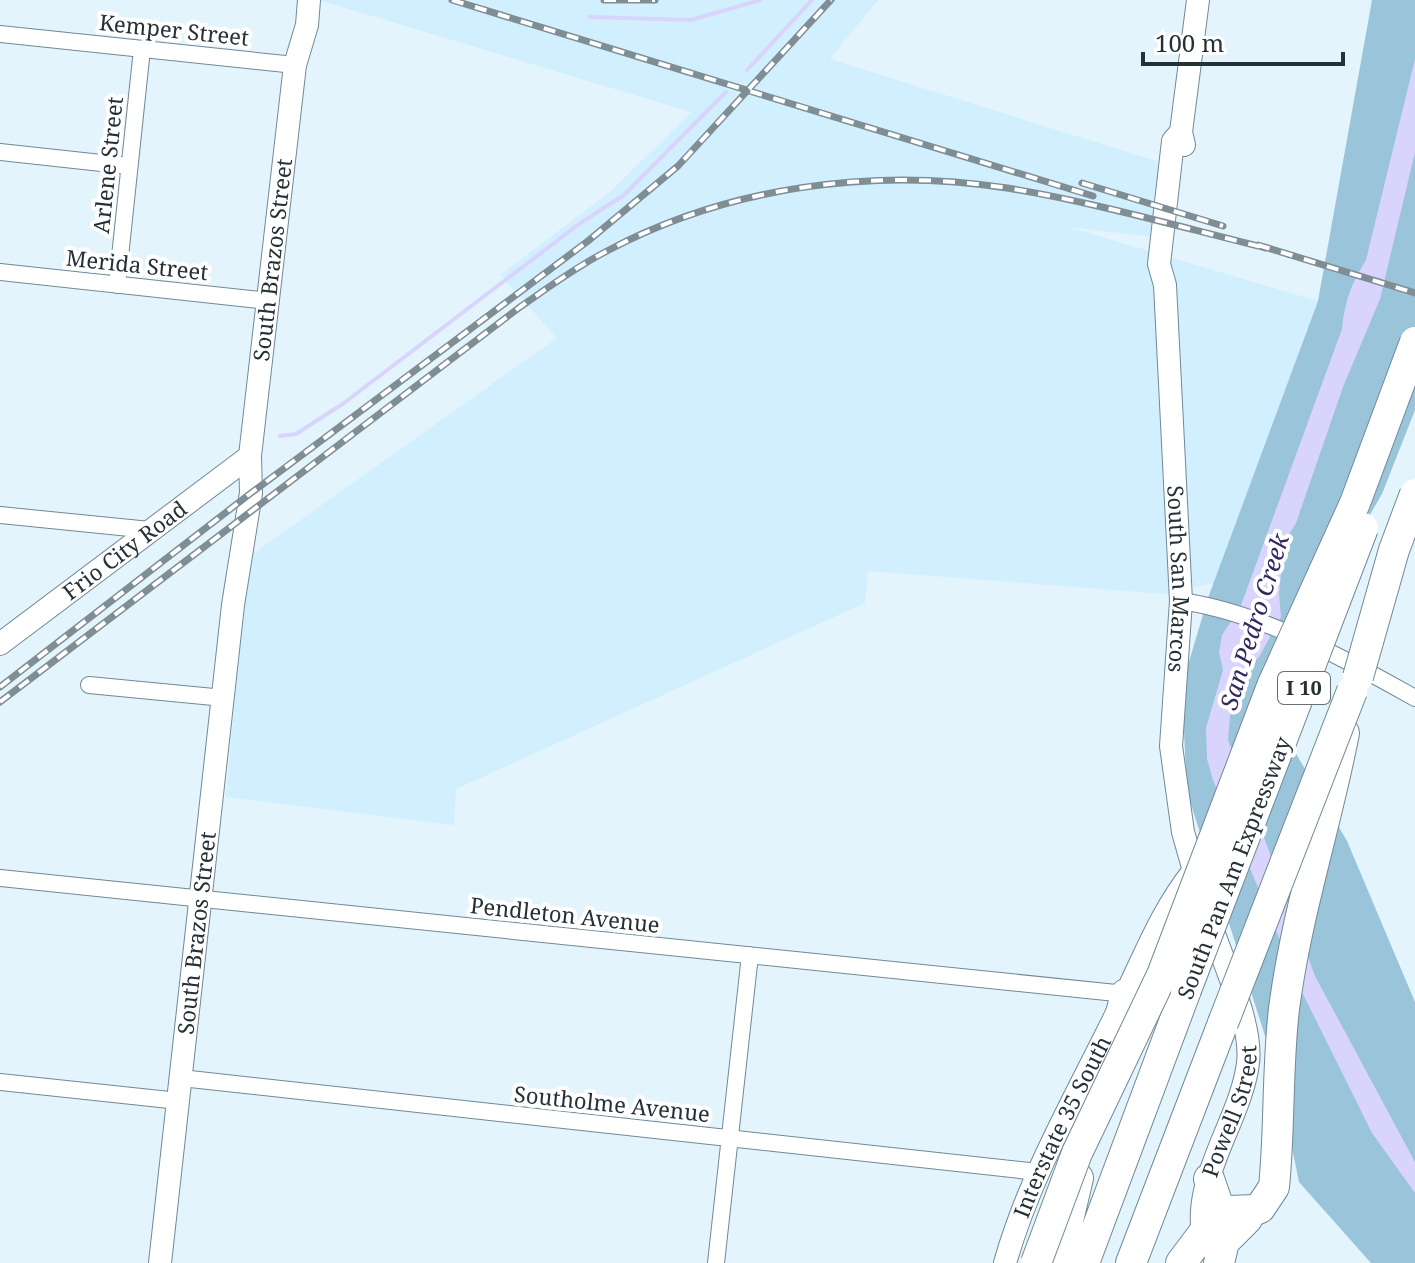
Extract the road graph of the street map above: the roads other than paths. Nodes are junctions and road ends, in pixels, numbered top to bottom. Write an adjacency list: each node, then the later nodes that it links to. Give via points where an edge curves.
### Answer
1 (294, 0): 6 (street, South Brazos Street)
2 (309, 0): 6 (street, South Brazos Street)
3 (1198, 0): 19 (street, South San Marcos, via 1181,132 1173,141 1159,264 1165,285)
4 (0, 34): 5 (street, Kemper Street)
5 (142, 49): 6 (street, Kemper Street); 8 (street, Arlene Street)
6 (295, 65): 11 (street, South Brazos Street)
7 (0, 152): 8 (street)
8 (129, 166): 10 (street, Arlene Street)
9 (0, 272): 10 (street, Merida Street)
10 (117, 285): 11 (street, Merida Street)
11 (269, 301): 14 (street, South Brazos Street)
12 (1415, 342): 41 (highway, bridge, via 1355,503 1272,686 1162,975 1077,1153)
13 (1415, 383): 43 (highway, South Pan Am Expressway / I 10, bridge, via 1351,565)
14 (250, 456): 17 (street, Frio City Road); 23 (street, South Brazos Street, via 251,493)
15 (1415, 494): 21 (highway, South Pan Am Expressway, bridge)
16 (0, 515): 17 (street)
17 (150, 530): 20 (street, Frio City Road)
18 (1415, 554): 21 (highway, South Pan Am Expressway / I 10, bridge)
19 (1190, 602): 24 (street, via 1305,641); 25 (street, South San Marcos, via 1171,746 1176,795)
20 (0, 644)
21 (1355, 684): 36 (highway, bridge, via 1296,933 1284,1009 1274,1187); 44 (highway, South Pan Am Expressway / I 10, bridge)
22 (89, 685): 23 (street)
23 (224, 698): 27 (street, South Brazos Street)
24 (1415, 698)
25 (1194, 870): 29 (street, Interstate 35 South, via 1165,909); 35 (street, Powell Street, via 1247,1036 1242,1092)
26 (0, 878): 27 (street, Pendleton Avenue)
27 (203, 899): 28 (street, Pendleton Avenue); 30 (street, South Brazos Street)
28 (750, 955): 29 (street, Pendleton Avenue); 33 (street)
29 (1126, 994): 34 (street, Interstate 35 South); 42 (highway)
30 (181, 1078): 32 (street, South Brazos Street); 33 (street, Southolme Avenue)
31 (0, 1082): 32 (street)
32 (179, 1101): 38 (street, South Brazos Street)
33 (730, 1140): 34 (street, Southolme Avenue); 39 (street)
34 (1038, 1172): 40 (street, Interstate 35 South)
35 (1209, 1179): 36 (highway, via 1219,1208); 37 (street, Powell Street)
36 (1260, 1208): 37 (highway); 46 (highway, via 1224,1242)
37 (1207, 1249): 45 (highway)
38 (162, 1263)
39 (716, 1263)
40 (1005, 1263)
41 (1036, 1263)
42 (1058, 1263)
43 (1084, 1263)
44 (1131, 1263)
45 (1181, 1263)
46 (1219, 1263)

